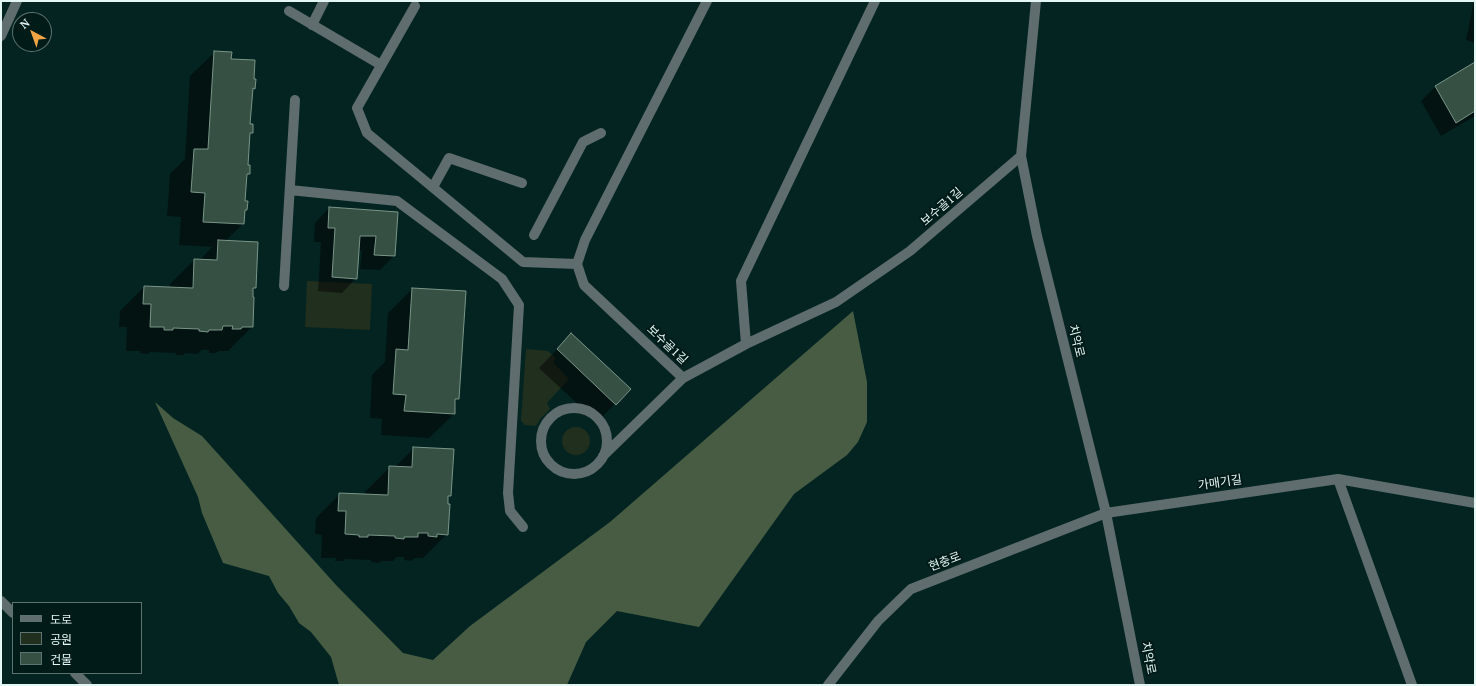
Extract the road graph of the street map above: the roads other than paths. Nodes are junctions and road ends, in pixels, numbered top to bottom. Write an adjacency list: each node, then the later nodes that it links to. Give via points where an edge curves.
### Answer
1 (17, 1): 9 (street)
2 (324, 1): 8 (street)
3 (875, 1): 20 (street, via 742,281)
4 (1036, 1): 13 (street, 치악로)
5 (703, 2): 18 (street, via 585,240)
6 (415, 6): 10 (street)
7 (289, 11): 8 (street)
8 (312, 25): 10 (street)
9 (1, 36)
10 (381, 65): 15 (street, via 357,108 367,132)
11 (295, 100): 16 (street)
12 (601, 132): 17 (street, via 583,142)
13 (1021, 156): 20 (street, 보수골1길, via 910,251 836,302); 25 (street, 치악로, via 1037,236)
14 (522, 183): 15 (street, via 449,158)
15 (433, 188): 18 (street, via 523,262)
16 (290, 190): 19 (street); 26 (street, via 397,201 502,279 519,305 508,493 510,511)
17 (534, 234)
18 (578, 264): 21 (street, 보수골1길, via 584,285)
19 (284, 286)
20 (746, 344): 21 (street, 보수골1길)
21 (683, 378): 22 (street)
22 (603, 456): 22 (street, via 607,442 605,430 599,418 589,411 564,409 552,416 544,426 542,452 549,463 560,471 572,474 585,472 596,465)
23 (1338, 479): 24 (street, 가매기길); 25 (street, 가매기길); 33 (street)
24 (1475, 503)
25 (1106, 513): 31 (street, 현충로, via 911,589 878,621); 32 (street, 치악로)
26 (524, 526)
27 (1, 601): 28 (street)
28 (12, 611)
29 (76, 674): 30 (street)
30 (87, 685)
31 (828, 685)
32 (1140, 685)
33 (1412, 685)

